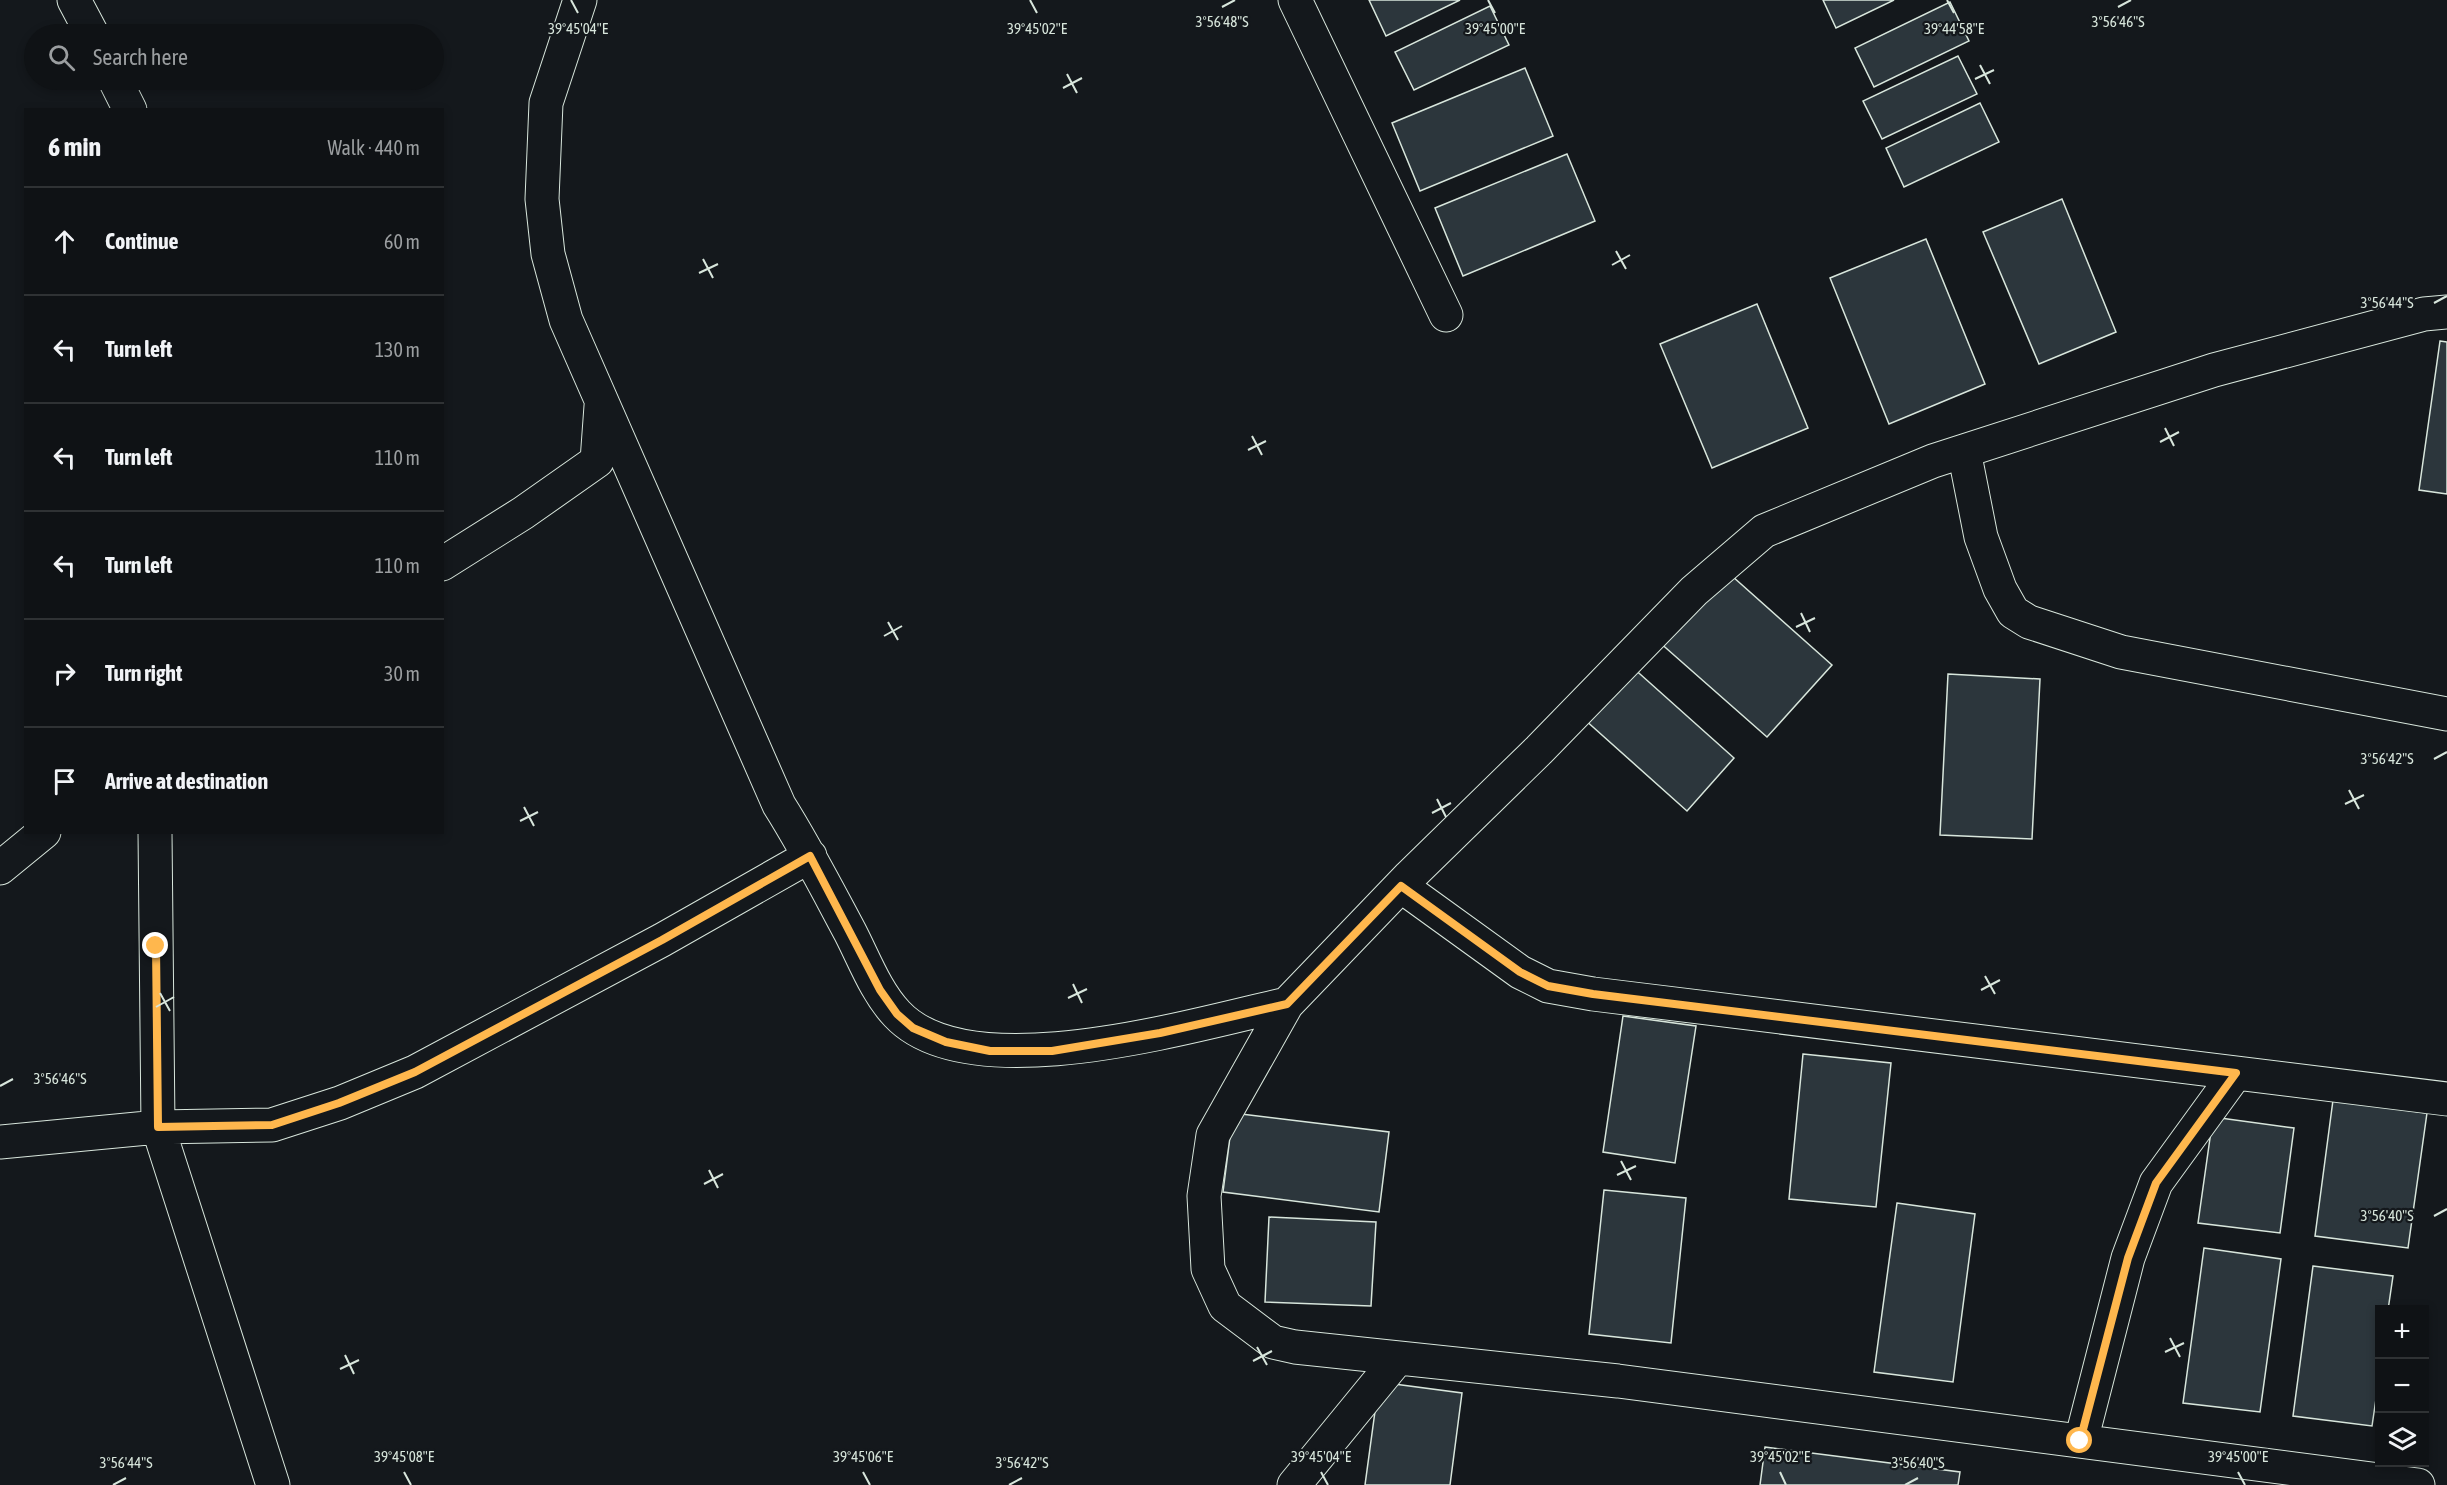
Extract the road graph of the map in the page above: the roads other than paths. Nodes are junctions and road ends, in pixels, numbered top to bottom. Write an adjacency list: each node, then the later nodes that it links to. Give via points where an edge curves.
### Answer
1 (74, 0): 4 (street)
2 (579, 0): 9 (street, via 546,103 542,200 548,254 566,320)
3 (1295, 0): 8 (street)
4 (87, 24)
5 (120, 90): 6 (street)
6 (129, 108)
7 (2447, 312): 10 (street, via 2424,314 2214,370)
8 (1446, 315)
9 (601, 400): 11 (street, via 597,461); 15 (street, via 779,805)
10 (1964, 451): 12 (street, via 1981,537 2000,589 2013,612 2029,622 2121,652); 17 (street, via 1764,531 1694,591)
11 (444, 563)
12 (2447, 714)
13 (42, 834): 16 (street)
14 (155, 834): 21 (street)
15 (810, 856): 18 (street, via 880,990 897,1014 913,1028 946,1042 990,1051 1052,1051 1160,1033); 21 (street, via 404,1076 272,1125)
16 (0, 868)
17 (1401, 886): 18 (street); 19 (street, via 1520,972 1548,986)
18 (1287, 1004): 23 (street, via 1213,1135 1204,1196 1208,1269 1225,1306 1273,1342)
19 (2236, 1073): 20 (street); 24 (street, via 2156,1183 2128,1258)
20 (2447, 1099)
21 (158, 1127): 22 (street); 25 (street)
22 (0, 1142)
23 (1398, 1358): 24 (street, via 1618,1381); 26 (street)
24 (2080, 1441): 27 (street)
25 (273, 1485)
26 (1294, 1485)
27 (2418, 1485)

